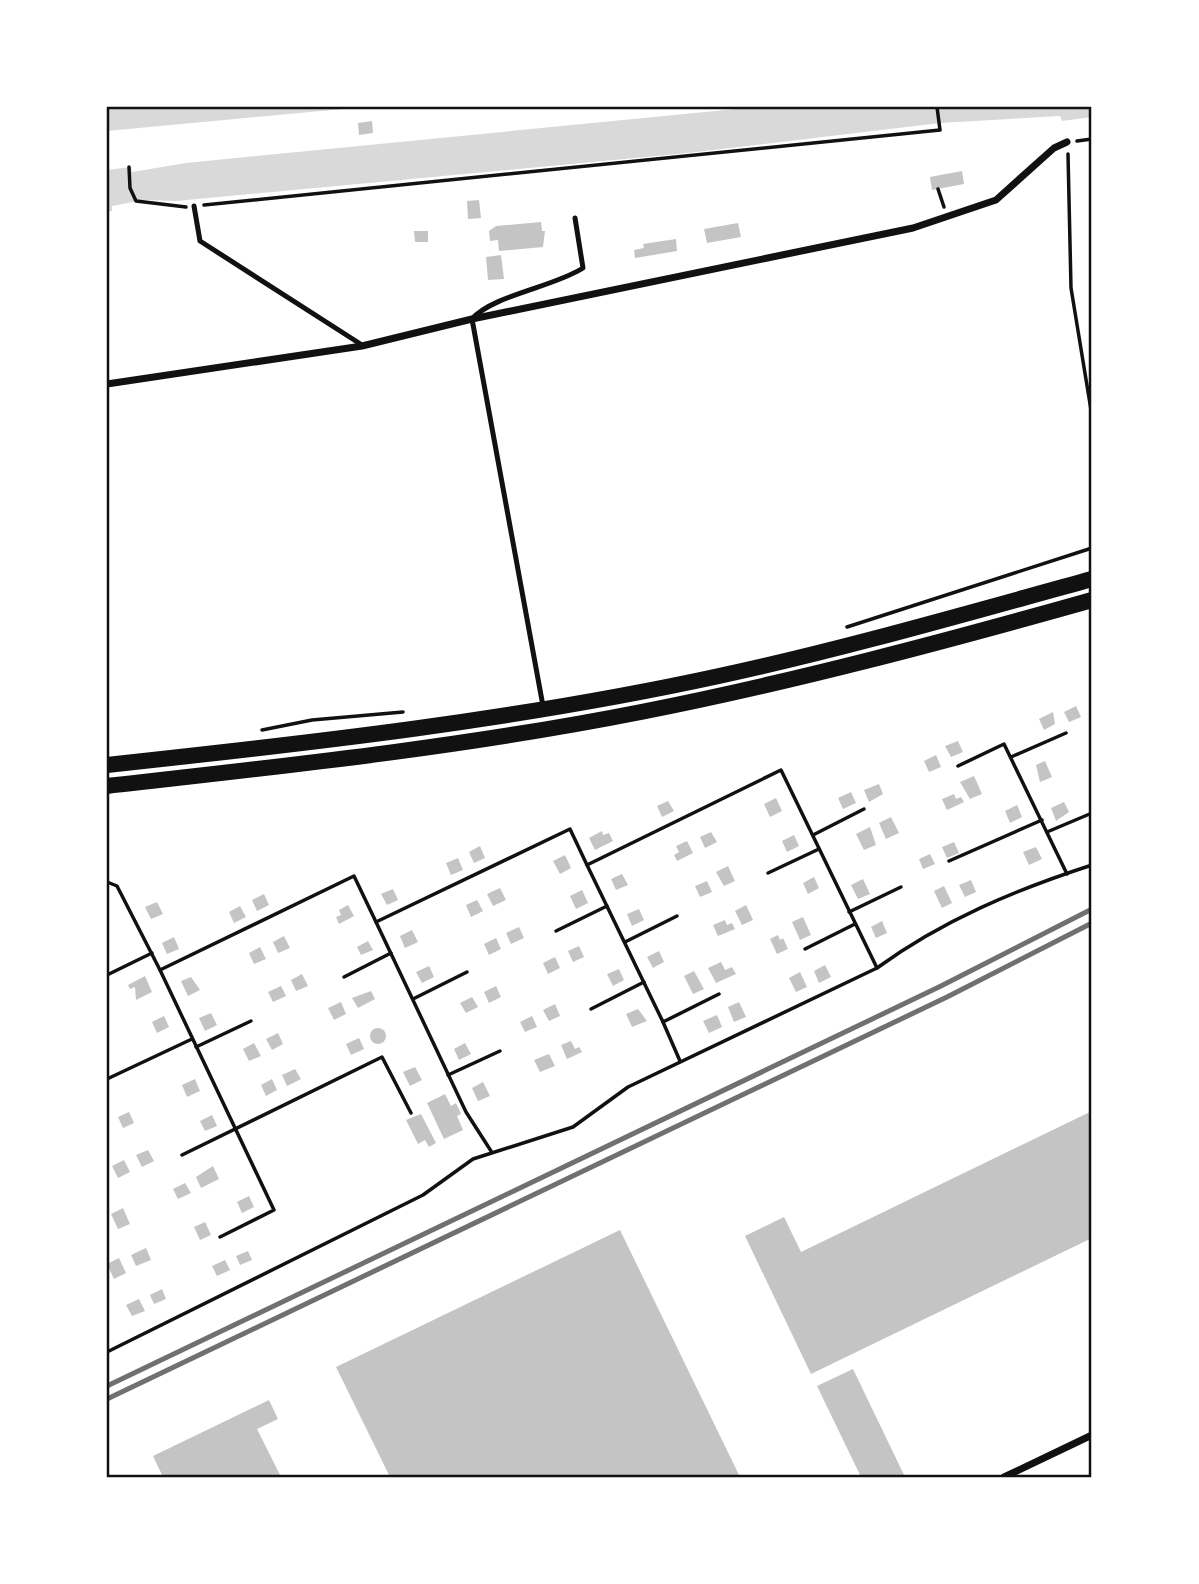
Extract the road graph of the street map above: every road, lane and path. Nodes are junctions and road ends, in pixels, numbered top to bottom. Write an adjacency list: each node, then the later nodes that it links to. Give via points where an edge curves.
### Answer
1 (937, 107): 4 (path, via 940,130)
2 (1067, 142): 6 (street, via 1054,148 996,200 948,219); 9 (path, via 1072,288)
3 (129, 167): 4 (path, via 136,201)
4 (194, 206): 7 (lane, via 200,241)
5 (575, 218): 6 (lane, via 583,268)
6 (472, 318): 7 (street); 14 (lane)
7 (362, 345): 8 (street)
8 (107, 384)
9 (1092, 415)
10 (1092, 548): 13 (path)
11 (1092, 579): 14 (main road, via 796,658)
12 (1092, 600): 21 (main road, via 823,672 638,713 406,750)
13 (836, 630)
14 (544, 708): 19 (main road, via 379,734)
15 (410, 711): 16 (path)
16 (251, 731)
17 (1066, 733): 18 (path)
18 (1011, 758): 20 (path, via 1004,744); 24 (path)
19 (107, 765)
20 (958, 766)
21 (107, 786)
22 (864, 809): 26 (path)
23 (1092, 813): 25 (path)
24 (1042, 820): 25 (path); 28 (path)
25 (1047, 832): 32 (path)
26 (812, 835): 27 (path); 29 (path, via 781,770)
27 (819, 849): 31 (path); 36 (path)
28 (949, 861)
29 (587, 865): 35 (path); 38 (path, via 570,829)
30 (1092, 865): 32 (path)
31 (768, 873)
32 (1067, 874): 45 (path, via 996,899 913,942)
33 (107, 882): 43 (path, via 117,886)
34 (901, 887): 36 (path)
35 (607, 906): 40 (path); 41 (path)
36 (849, 912): 39 (path)
37 (677, 916): 41 (path)
38 (376, 922): 44 (path); 46 (path, via 354,876)
39 (855, 924): 42 (path); 45 (path)
40 (556, 931)
41 (625, 942): 50 (path)
42 (805, 949)
43 (152, 953): 46 (path); 48 (path)
44 (391, 953): 49 (path); 52 (path)
45 (877, 968): 59 (path)
46 (160, 970): 56 (path)
47 (467, 972): 52 (path)
48 (107, 975)
49 (344, 977)
50 (644, 982): 53 (path); 55 (path)
51 (719, 994): 55 (path)
52 (413, 999): 60 (path)
53 (590, 1009)
54 (251, 1021): 57 (path)
55 (663, 1022): 59 (path)
56 (192, 1039): 57 (path); 61 (path)
57 (195, 1047): 63 (path)
58 (500, 1051): 60 (path)
59 (680, 1061): 64 (path, via 628,1087 573,1127)
60 (448, 1075): 64 (path, via 476,1131)
61 (107, 1079)
62 (411, 1113): 63 (path, via 382,1057)
63 (235, 1129): 65 (path); 66 (path, via 274,1210)
64 (492, 1151): 67 (path, via 423,1195)
65 (182, 1155)
66 (220, 1237)
67 (107, 1350)
68 (1092, 1435): 69 (street)
69 (1004, 1477)

